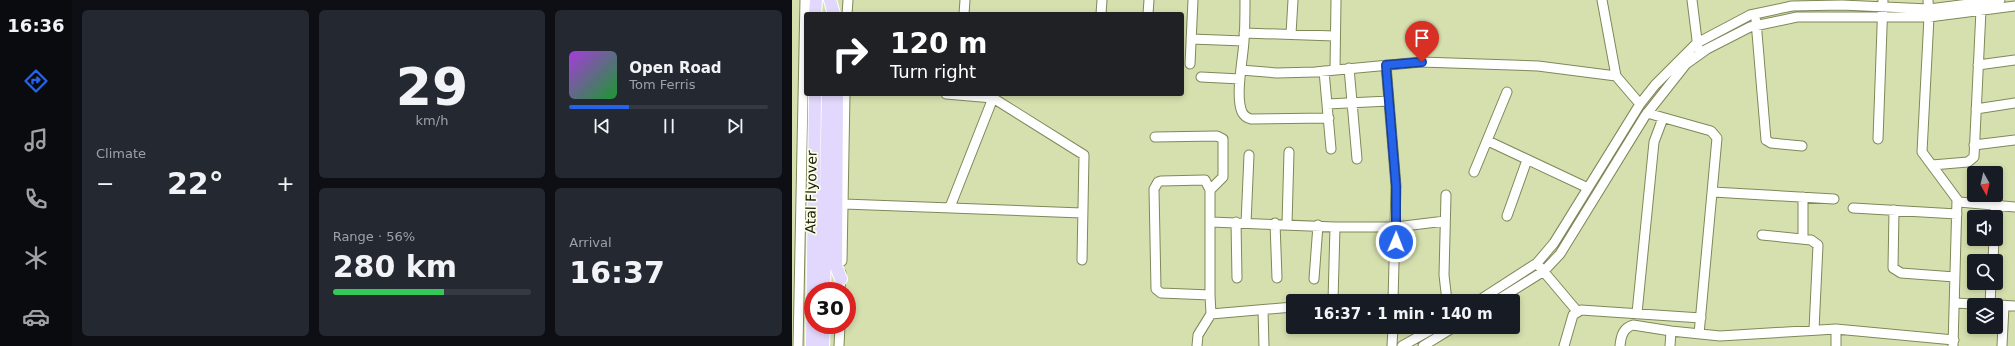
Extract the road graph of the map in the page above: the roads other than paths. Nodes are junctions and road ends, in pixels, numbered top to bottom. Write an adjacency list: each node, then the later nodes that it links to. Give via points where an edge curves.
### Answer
1 (805, 0): 20 (street)
2 (816, 0): 21 (main road)
3 (829, 0): 22 (main road); 23 (main road)
4 (848, 0): 24 (street)
5 (964, 0): 25 (street)
6 (1102, 0): 26 (street)
7 (1149, 0): 27 (street)
8 (1194, 0): 33 (street)
9 (1245, 0): 32 (street)
10 (1293, 0): 30 (street)
11 (1336, 0): 31 (street)
12 (1602, 0): 45 (street)
13 (1692, 0): 34 (street)
14 (2000, 0): 18 (street)
15 (1775, 5): 17 (street); 28 (street)
16 (2015, 6): 19 (street)
17 (1884, 8): 18 (street); 29 (street, via 1797,17); 64 (street)
18 (1929, 9): 19 (street); 74 (street, via 1922,152)
19 (1981, 10): 40 (street)
20 (805, 12)
21 (815, 12)
22 (828, 12)
23 (833, 12)
24 (848, 12)
25 (964, 12)
26 (1101, 12)
27 (1148, 12)
28 (1755, 14): 29 (street); 34 (street)
29 (1757, 26): 36 (street, via 1750,27); 68 (street, via 1766,140 1771,143)
30 (1291, 34): 31 (street); 32 (street)
31 (1334, 36): 42 (street)
32 (1244, 37): 33 (street); 44 (street)
33 (1191, 39): 38 (street)
34 (1697, 43): 36 (street); 58 (street, via 1655,85)
35 (804, 49): 142 (street)
36 (1699, 53): 60 (street, via 1686,64)
37 (2015, 60): 40 (street)
38 (1190, 64)
39 (1386, 65): 41 (street); 45 (street, via 1422,62 1538,66); 54 (street)
40 (1978, 65): 59 (street)
41 (1349, 68): 42 (street); 55 (street)
42 (1335, 70): 43 (street)
43 (1324, 71): 44 (street); 57 (street)
44 (1240, 75): 46 (street); 61 (street, via 1240,103 1242,113 1247,118)
45 (1616, 76): 58 (street)
46 (1202, 78)
47 (1506, 92): 66 (street)
48 (815, 96): 143 (main road, Atal Flyover)
49 (828, 96): 112 (main road, Atal Flyover)
50 (837, 96): 110 (main road, via 836,266)
51 (845, 96): 83 (street)
52 (970, 96): 53 (street)
53 (993, 98): 85 (street); 90 (street, via 1084,155)
54 (1389, 101): 55 (street); 101 (street, via 1396,186)
55 (1352, 103): 57 (street); 72 (street)
56 (2015, 103): 59 (street)
57 (1327, 104): 61 (street)
58 (1640, 104): 76 (street)
59 (1976, 109): 67 (street)
60 (1647, 113): 62 (street); 106 (street, via 1565,247)
61 (1328, 118): 69 (street)
62 (1663, 118): 78 (street, via 1711,131 1716,135); 128 (street, via 1654,142)
63 (1155, 137): 77 (street, via 1217,136 1223,139 1223,177)
64 (1878, 139)
65 (2015, 140): 67 (street)
66 (1488, 141): 73 (street); 75 (street)
67 (1974, 144): 74 (street, via 1974,157 1968,162)
68 (1802, 146)
69 (1331, 149)
70 (1289, 152): 98 (street)
71 (1249, 155): 96 (street)
72 (1357, 159)
73 (1527, 160): 76 (street); 92 (street)
74 (1932, 165): 82 (street)
75 (1474, 172)
76 (1588, 188): 105 (street, via 1554,243)
77 (1210, 190): 94 (street); 119 (street, via 1205,180 1161,181 1154,189 1156,289 1161,293)
78 (1713, 192): 80 (street); 129 (street)
79 (1446, 195): 93 (street)
80 (1803, 197): 81 (street); 103 (street)
81 (1834, 199)
82 (1957, 200): 84 (street); 91 (street)
83 (844, 204): 85 (street); 110 (street)
84 (1996, 206): 86 (street); 89 (street)
85 (950, 207): 90 (street)
86 (2015, 207)
87 (1853, 208): 88 (street)
88 (1894, 210): 91 (street); 107 (street, via 1893,268 1901,273)
89 (1996, 210)
90 (1082, 212): 104 (street)
91 (1957, 214): 107 (street)
92 (1507, 216)
93 (1445, 221): 101 (street); 116 (street)
94 (1211, 222): 95 (street); 119 (street)
95 (1236, 222): 96 (street); 108 (street)
96 (1246, 223): 97 (street)
97 (1275, 223): 98 (street); 109 (street)
98 (1287, 224): 99 (street)
99 (1318, 225): 100 (street); 111 (street)
100 (1335, 227): 101 (street); 114 (street)
101 (1396, 227): 115 (street)
102 (1762, 235): 103 (street)
103 (1803, 239): 131 (street, via 1815,241 1818,248)
104 (1082, 260)
105 (1537, 263): 106 (street); 117 (street)
106 (1544, 271): 118 (street); 126 (street)
107 (1955, 277): 120 (street)
108 (1237, 278)
109 (1277, 278)
110 (841, 279): 113 (street)
111 (1314, 279)
112 (824, 282)
113 (841, 282)
114 (1333, 294)
115 (1394, 294)
116 (1446, 294)
117 (1489, 294)
118 (1507, 294)
119 (1210, 295): 127 (street)
120 (1954, 303): 121 (street); 140 (street)
121 (1967, 304)
122 (2003, 305): 123 (street)
123 (2015, 306)
124 (1286, 308): 125 (street)
125 (1263, 310): 127 (street); 147 (street)
126 (1577, 312): 128 (street, via 1586,310); 151 (street)
127 (1211, 314): 146 (street, via 1198,335)
128 (1637, 314): 129 (street)
129 (1701, 318): 138 (street)
130 (1836, 329): 131 (street); 140 (street); 154 (street)
131 (1814, 330): 138 (street, via 1720,336)
132 (1671, 331): 138 (street); 152 (street, via 1633,325 1623,332); 153 (street)
133 (824, 334): 144 (main road)
134 (840, 334): 145 (street)
135 (1392, 334): 148 (street)
136 (1424, 334): 149 (street)
137 (1445, 334): 141 (street)
138 (1699, 334)
139 (2001, 334): 155 (street)
140 (1953, 343)
141 (1432, 345): 150 (street)
142 (798, 346)
143 (812, 346)
144 (823, 346)
145 (839, 346)
146 (1196, 346)
147 (1264, 346)
148 (1392, 346)
149 (1404, 346)
150 (1423, 346)
151 (1564, 346)
152 (1620, 346)
153 (1670, 346)
154 (1836, 346)
155 (2002, 346)

